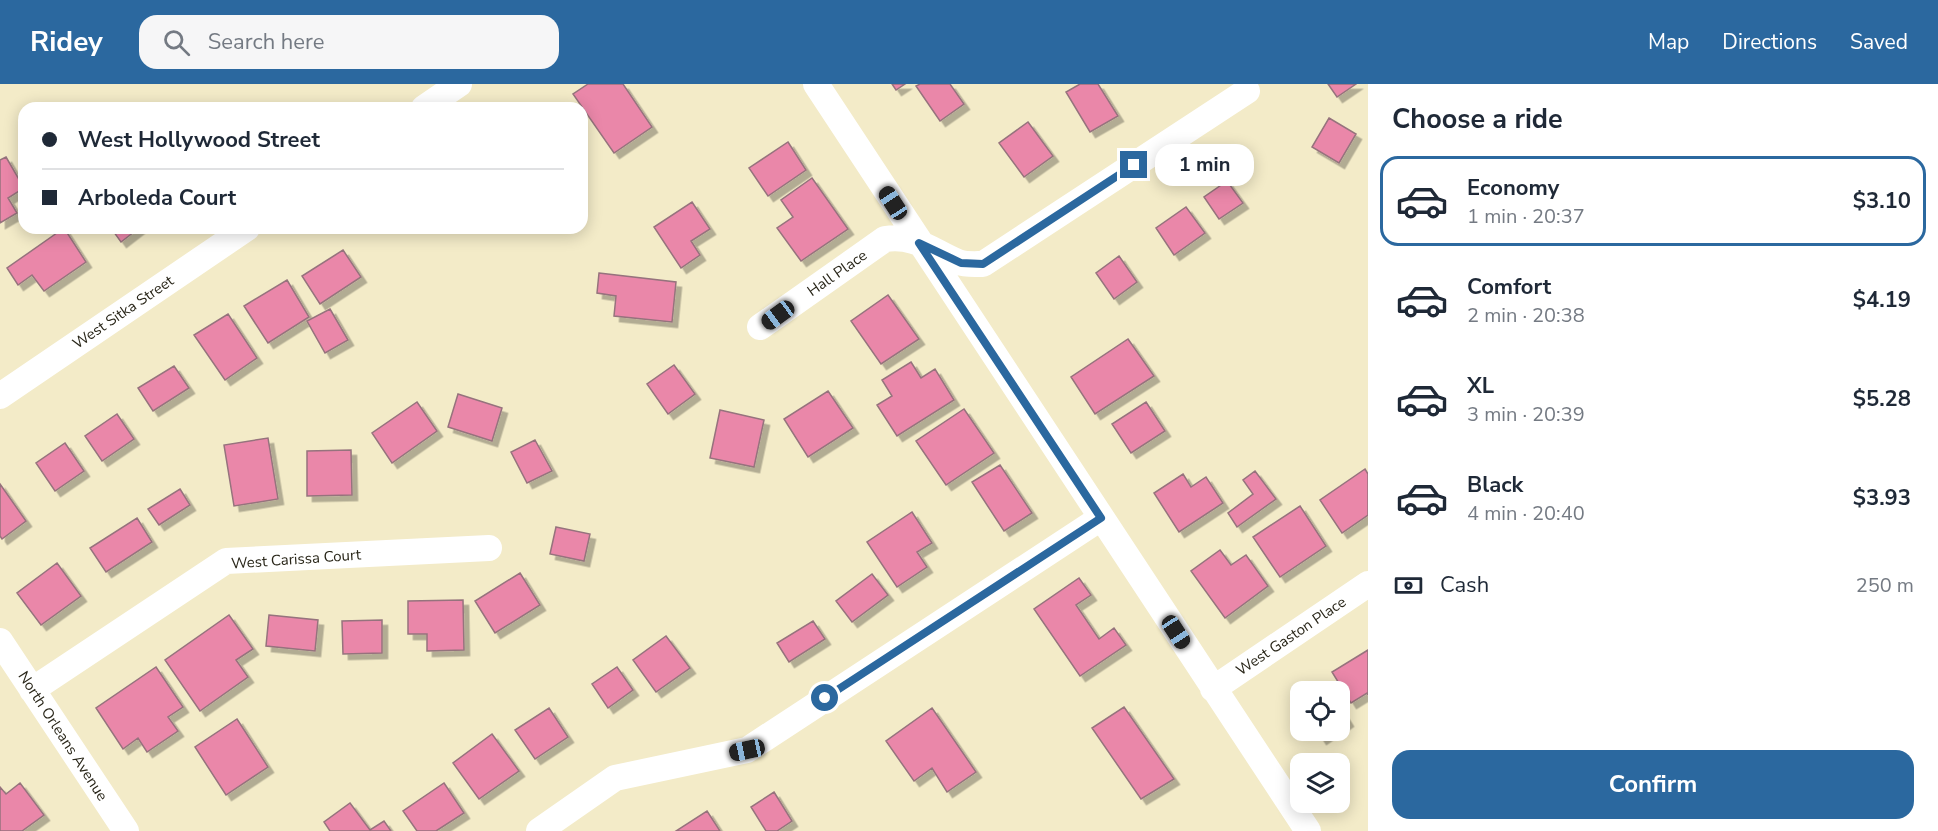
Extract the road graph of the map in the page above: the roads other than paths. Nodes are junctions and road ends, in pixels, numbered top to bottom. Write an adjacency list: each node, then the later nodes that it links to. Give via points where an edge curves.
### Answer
1 (459, 84): 4 (street)
2 (816, 84): 6 (street)
3 (1247, 91): 6 (street, Hall Place, via 983,264 961,263)
4 (433, 102)
5 (238, 234): 8 (street, West Sitka Street)
6 (919, 243): 7 (street, Hall Place, via 899,236 885,239); 9 (street)
7 (760, 327)
8 (0, 396)
9 (1101, 518): 13 (street); 16 (street, via 747,750 615,778)
10 (489, 548): 14 (street, West Carissa Court, via 226,561)
11 (1368, 584): 13 (street, West Gaston Place)
12 (0, 641): 14 (street, North Orleans Avenue)
13 (1213, 688): 17 (street)
14 (32, 690): 15 (street, North Orleans Avenue)
15 (126, 831)
16 (539, 831)
17 (1308, 831)

